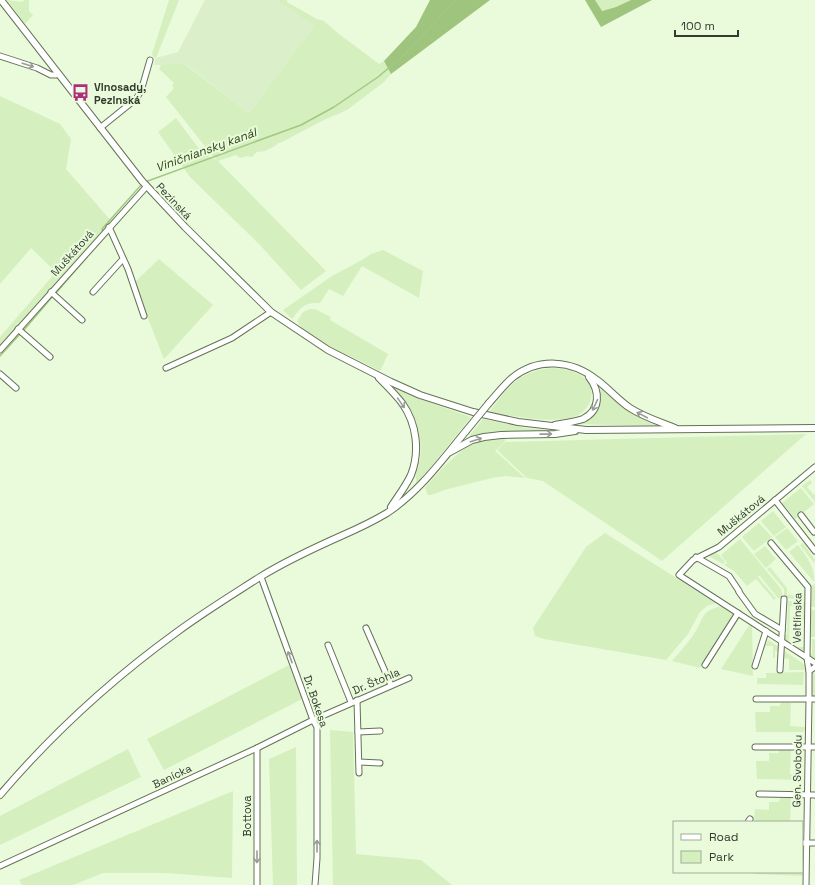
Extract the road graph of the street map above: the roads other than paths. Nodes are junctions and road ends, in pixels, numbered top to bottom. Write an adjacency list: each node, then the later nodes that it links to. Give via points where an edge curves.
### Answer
1 (2, 0): 4 (main road, Pezinská)
2 (0, 56): 4 (street, one-way to 4, via 51,75)
3 (150, 60): 5 (street, via 141,91 136,99)
4 (58, 74): 5 (main road, Pezinská)
5 (100, 128): 6 (main road, Pezinská)
6 (145, 183): 7 (street, Muškátová); 11 (main road, Pezinská)
7 (109, 227): 8 (street, Muškátová); 9 (street, Muškátová)
8 (123, 259): 10 (street); 12 (street, Muškátová)
9 (51, 292): 13 (street, Muškátová); 14 (street, Muškátová)
10 (92, 292)
11 (271, 312): 17 (street, via 232,338); 20 (main road, Pezinská, via 328,350)
12 (144, 316)
13 (82, 320)
14 (18, 329): 15 (street, Muškátová); 16 (street)
15 (0, 350)
16 (50, 357)
17 (166, 368)
18 (583, 372): 22 (main road, one-way to 22, via 593,381 597,392 597,401 592,410 578,420); 24 (main road, one-way to 18, via 637,412 596,379); 26 (main road, bridge, via 572,366 548,364 534,366 513,378)
19 (0, 374): 21 (street)
20 (375, 374): 22 (main road, Pezinská, via 420,395 454,406 491,417); 29 (main road, one-way to 29, via 403,405 413,425 416,441 415,461 411,474)
21 (16, 388)
22 (549, 426): 25 (main road, Pezinská)
23 (815, 428): 24 (main road)
24 (678, 429): 25 (main road)
25 (586, 430): 26 (main road, one-way to 25, via 472,440 484,437)
26 (447, 454): 29 (main road, via 417,488)
27 (815, 467): 28 (street, Muškátová)
28 (775, 500): 32 (street); 35 (street, Muškátová, via 718,547)
29 (388, 512): 36 (main road)
30 (801, 515): 31 (street)
31 (815, 532): 32 (street)
32 (807, 539): 34 (street)
33 (771, 543): 44 (street, Veltlínska, via 808,587)
34 (815, 551)
35 (696, 557): 38 (street, Muškátová, via 679,576); 40 (street, via 729,576 755,614)
36 (261, 577): 58 (street, Dr. Bokesa, one-way to 36); 69 (main road, via 193,620 128,669 55,736)
37 (784, 599): 40 (street)
38 (738, 613): 41 (street); 46 (street)
39 (366, 628): 52 (street)
40 (782, 630): 42 (street)
41 (766, 631): 42 (street); 47 (street)
42 (782, 642): 44 (street); 49 (street)
43 (328, 645): 57 (street)
44 (807, 658): 45 (street); 50 (street, Gen. Svobodu)
45 (815, 663)
46 (705, 665)
47 (755, 666)
48 (815, 667): 50 (street)
49 (780, 670)
50 (809, 671): 54 (street, Gen. Svobodu)
51 (409, 678): 52 (street, Dr. Štohla)
52 (391, 685): 56 (street, Dr. Štohla)
53 (756, 699): 54 (street)
54 (809, 699): 55 (street); 62 (street, Gen. Svobodu)
55 (815, 699)
56 (357, 700): 57 (street, Dr. Štohla); 60 (street)
57 (351, 702): 58 (street, Banícka)
58 (313, 720): 64 (street, Banícka); 76 (street, Dr. Bokesa, one-way to 58, via 317,727)
59 (380, 731): 60 (street)
60 (358, 732): 65 (street)
61 (755, 747): 62 (street)
62 (808, 747): 63 (street); 70 (street, Gen. Svobodu)
63 (815, 747)
64 (257, 748): 74 (street, Banícka); 75 (street, Bottova, one-way to 75)
65 (359, 762): 66 (street); 67 (street)
66 (380, 763)
67 (359, 773)
68 (759, 794): 70 (street)
69 (0, 795)
70 (807, 795): 71 (street); 72 (street, Gen. Svobodu)
71 (815, 795)
72 (804, 843): 73 (street); 77 (street, Gen. Svobodu)
73 (815, 843)
74 (0, 866)
75 (257, 885)
76 (315, 885)
77 (806, 885)

